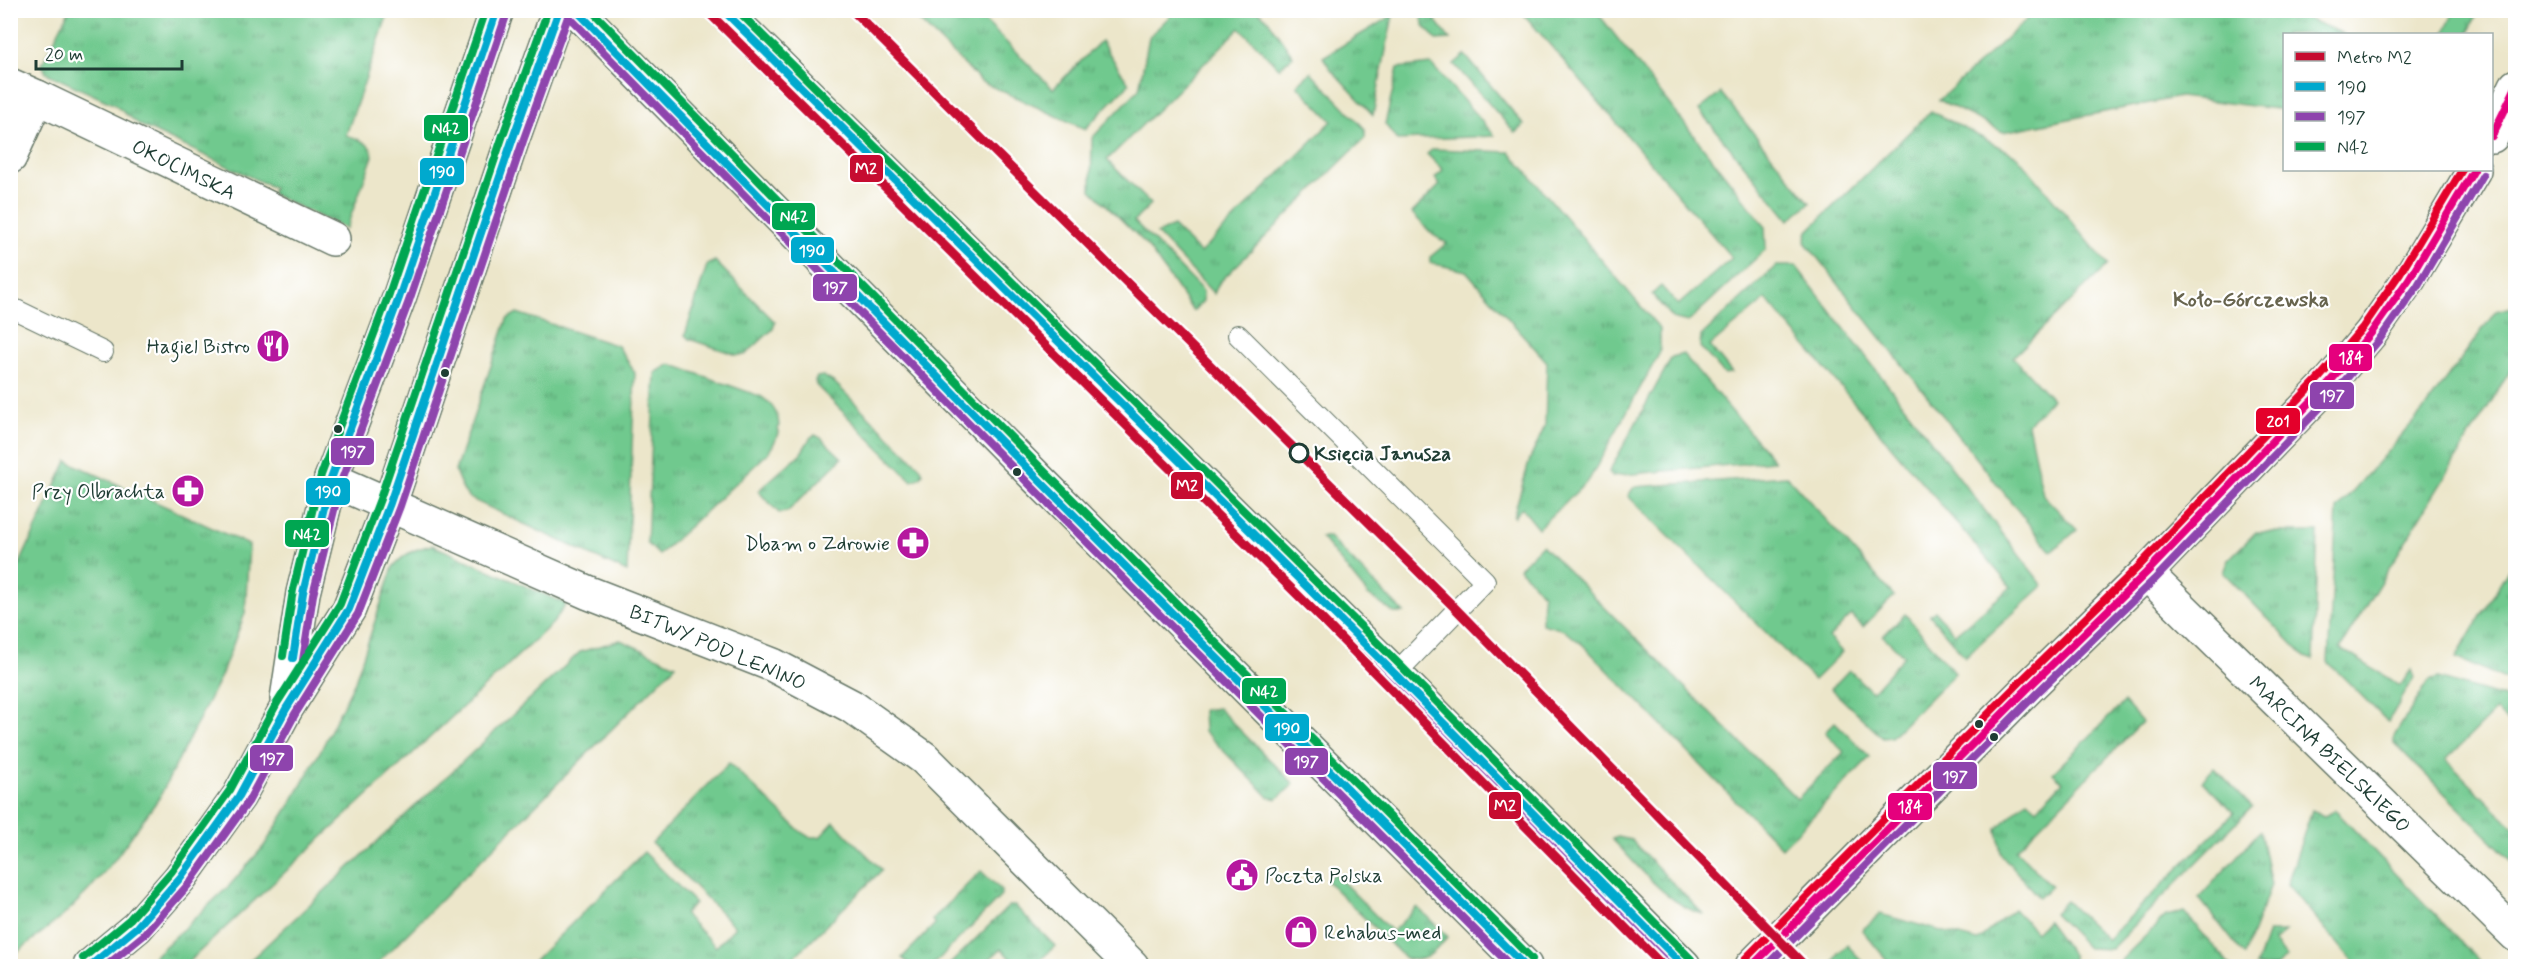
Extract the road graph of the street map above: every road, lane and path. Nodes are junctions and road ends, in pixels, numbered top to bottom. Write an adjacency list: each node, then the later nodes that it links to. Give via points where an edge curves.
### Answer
1 (497, 10): 14 (street, via 399,298)
2 (559, 10): 15 (street)
3 (576, 10): 22 (street)
4 (722, 10): 17 (street)
5 (2516, 86): 7 (street)
6 (24, 91): 8 (street, OKOCIMSKA); 10 (street, OKOCIMSKA)
7 (2493, 134)
8 (10, 157)
9 (2473, 171): 16 (street, via 2415,269 2370,333 2328,384)
10 (333, 239)
11 (10, 307): 13 (lane)
12 (1238, 335): 17 (lane, via 1485,581)
13 (103, 352)
14 (332, 479): 15 (street, BITWY POD LENINO); 18 (street, via 303,592)
15 (390, 503): 18 (street, via 349,609); 21 (street, BITWY POD LENINO, via 589,593 772,665 851,706 924,758)
16 (2146, 573): 19 (street, MARCINA BIELSKIEGO); 24 (street)
17 (1395, 675): 23 (street)
18 (286, 709): 20 (street, via 239,796 180,878 137,927)
19 (2516, 935)
20 (90, 966)
21 (1132, 966)
22 (1525, 966)
23 (1684, 966)
24 (1752, 966)

